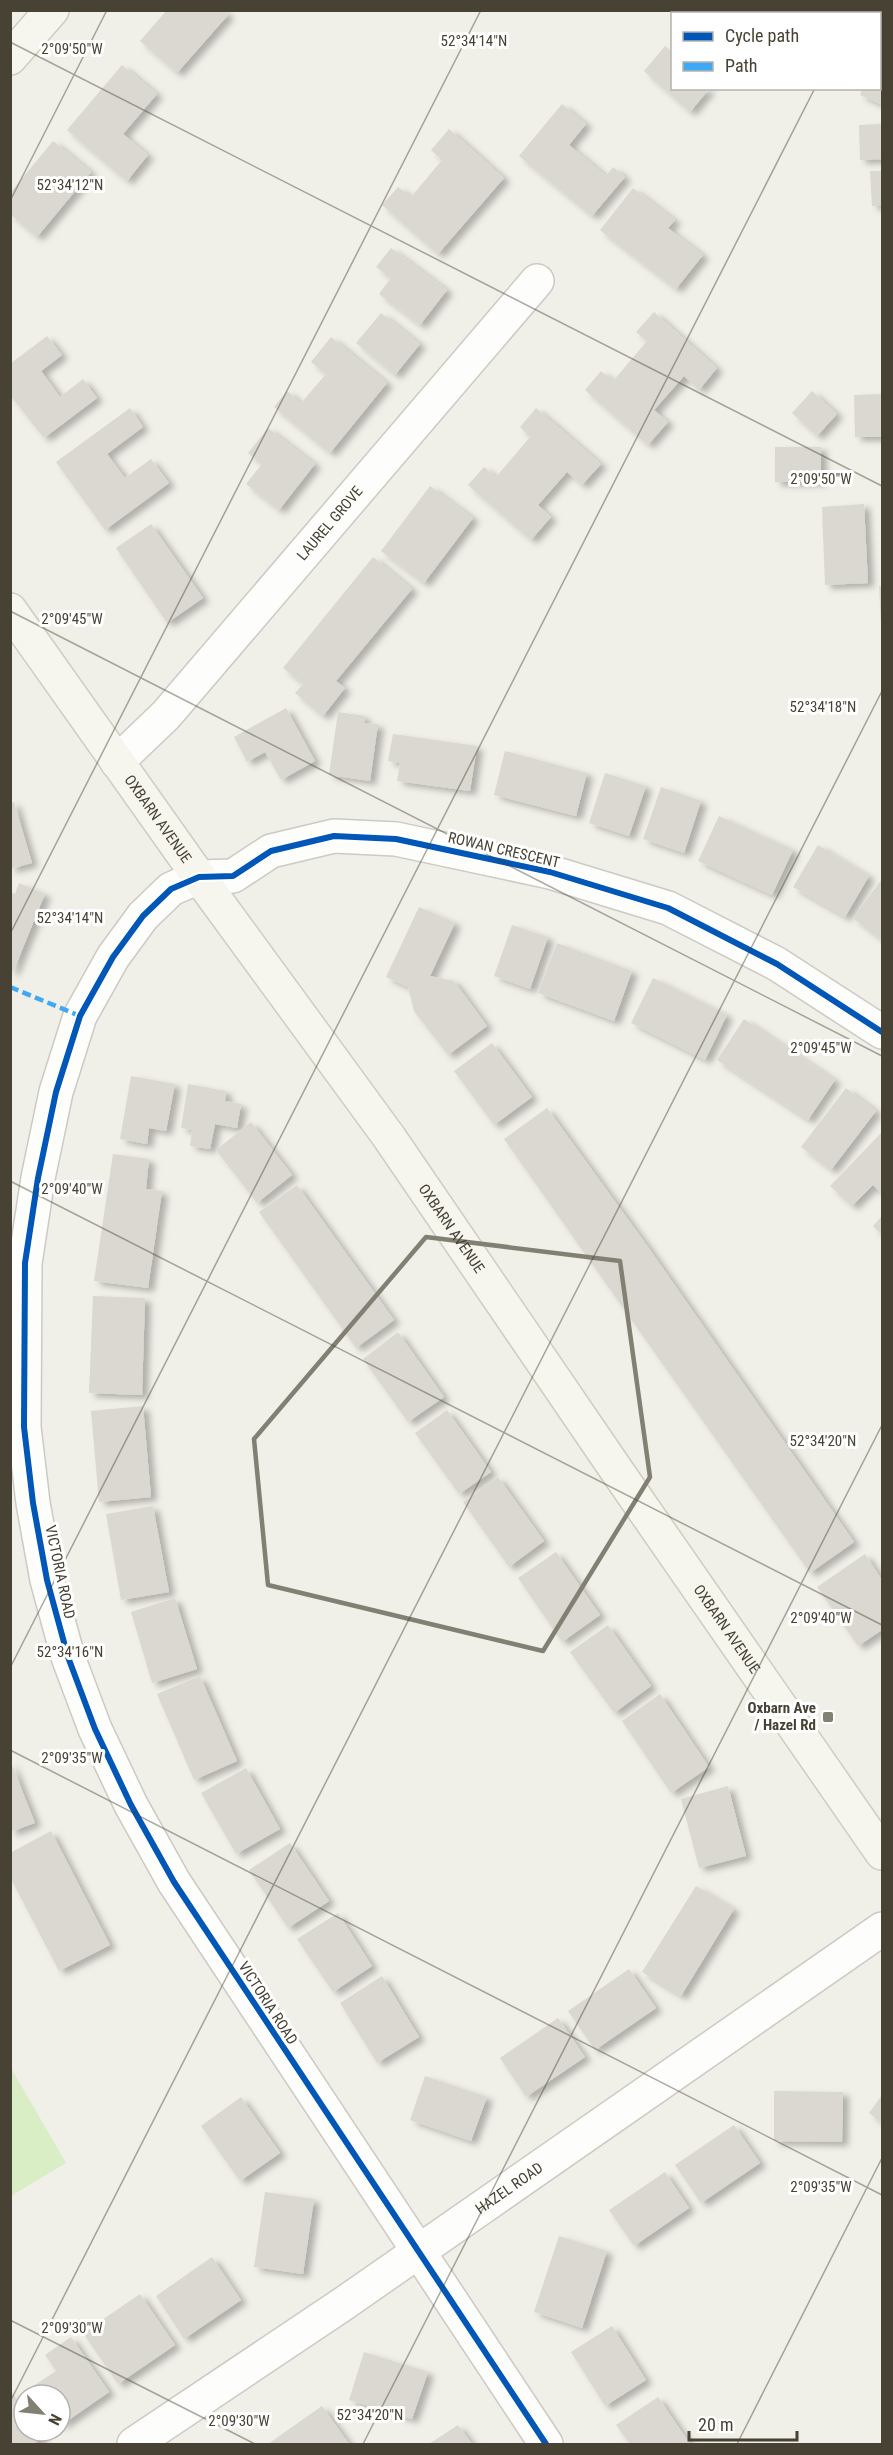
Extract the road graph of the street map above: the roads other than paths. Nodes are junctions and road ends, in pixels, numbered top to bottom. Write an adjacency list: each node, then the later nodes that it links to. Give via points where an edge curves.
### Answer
1 (52, 10): 2 (street)
2 (10, 58)
3 (537, 281): 5 (street, LAUREL GROVE, via 166,715)
4 (10, 610): 5 (street, OXBARN AVENUE)
5 (117, 762): 6 (street, OXBARN AVENUE)
6 (200, 877): 7 (street, ROWAN CRESCENT, via 232,876 272,851 334,836 396,838 550,872 668,908 777,964); 8 (street, OXBARN AVENUE, via 389,1137); 10 (street, VICTORIA ROAD, via 171,889 142,916 113,957 80,1016 56,1092 25,1263 24,1427 33,1503 47,1580 68,1657 95,1729 131,1805 174,1882)
7 (882, 1032)
8 (882, 1853)
9 (882, 1929): 10 (street, HAZEL ROAD)
10 (418, 2252): 11 (street, HAZEL ROAD); 12 (street, VICTORIA ROAD)
11 (134, 2445)
12 (546, 2445)

